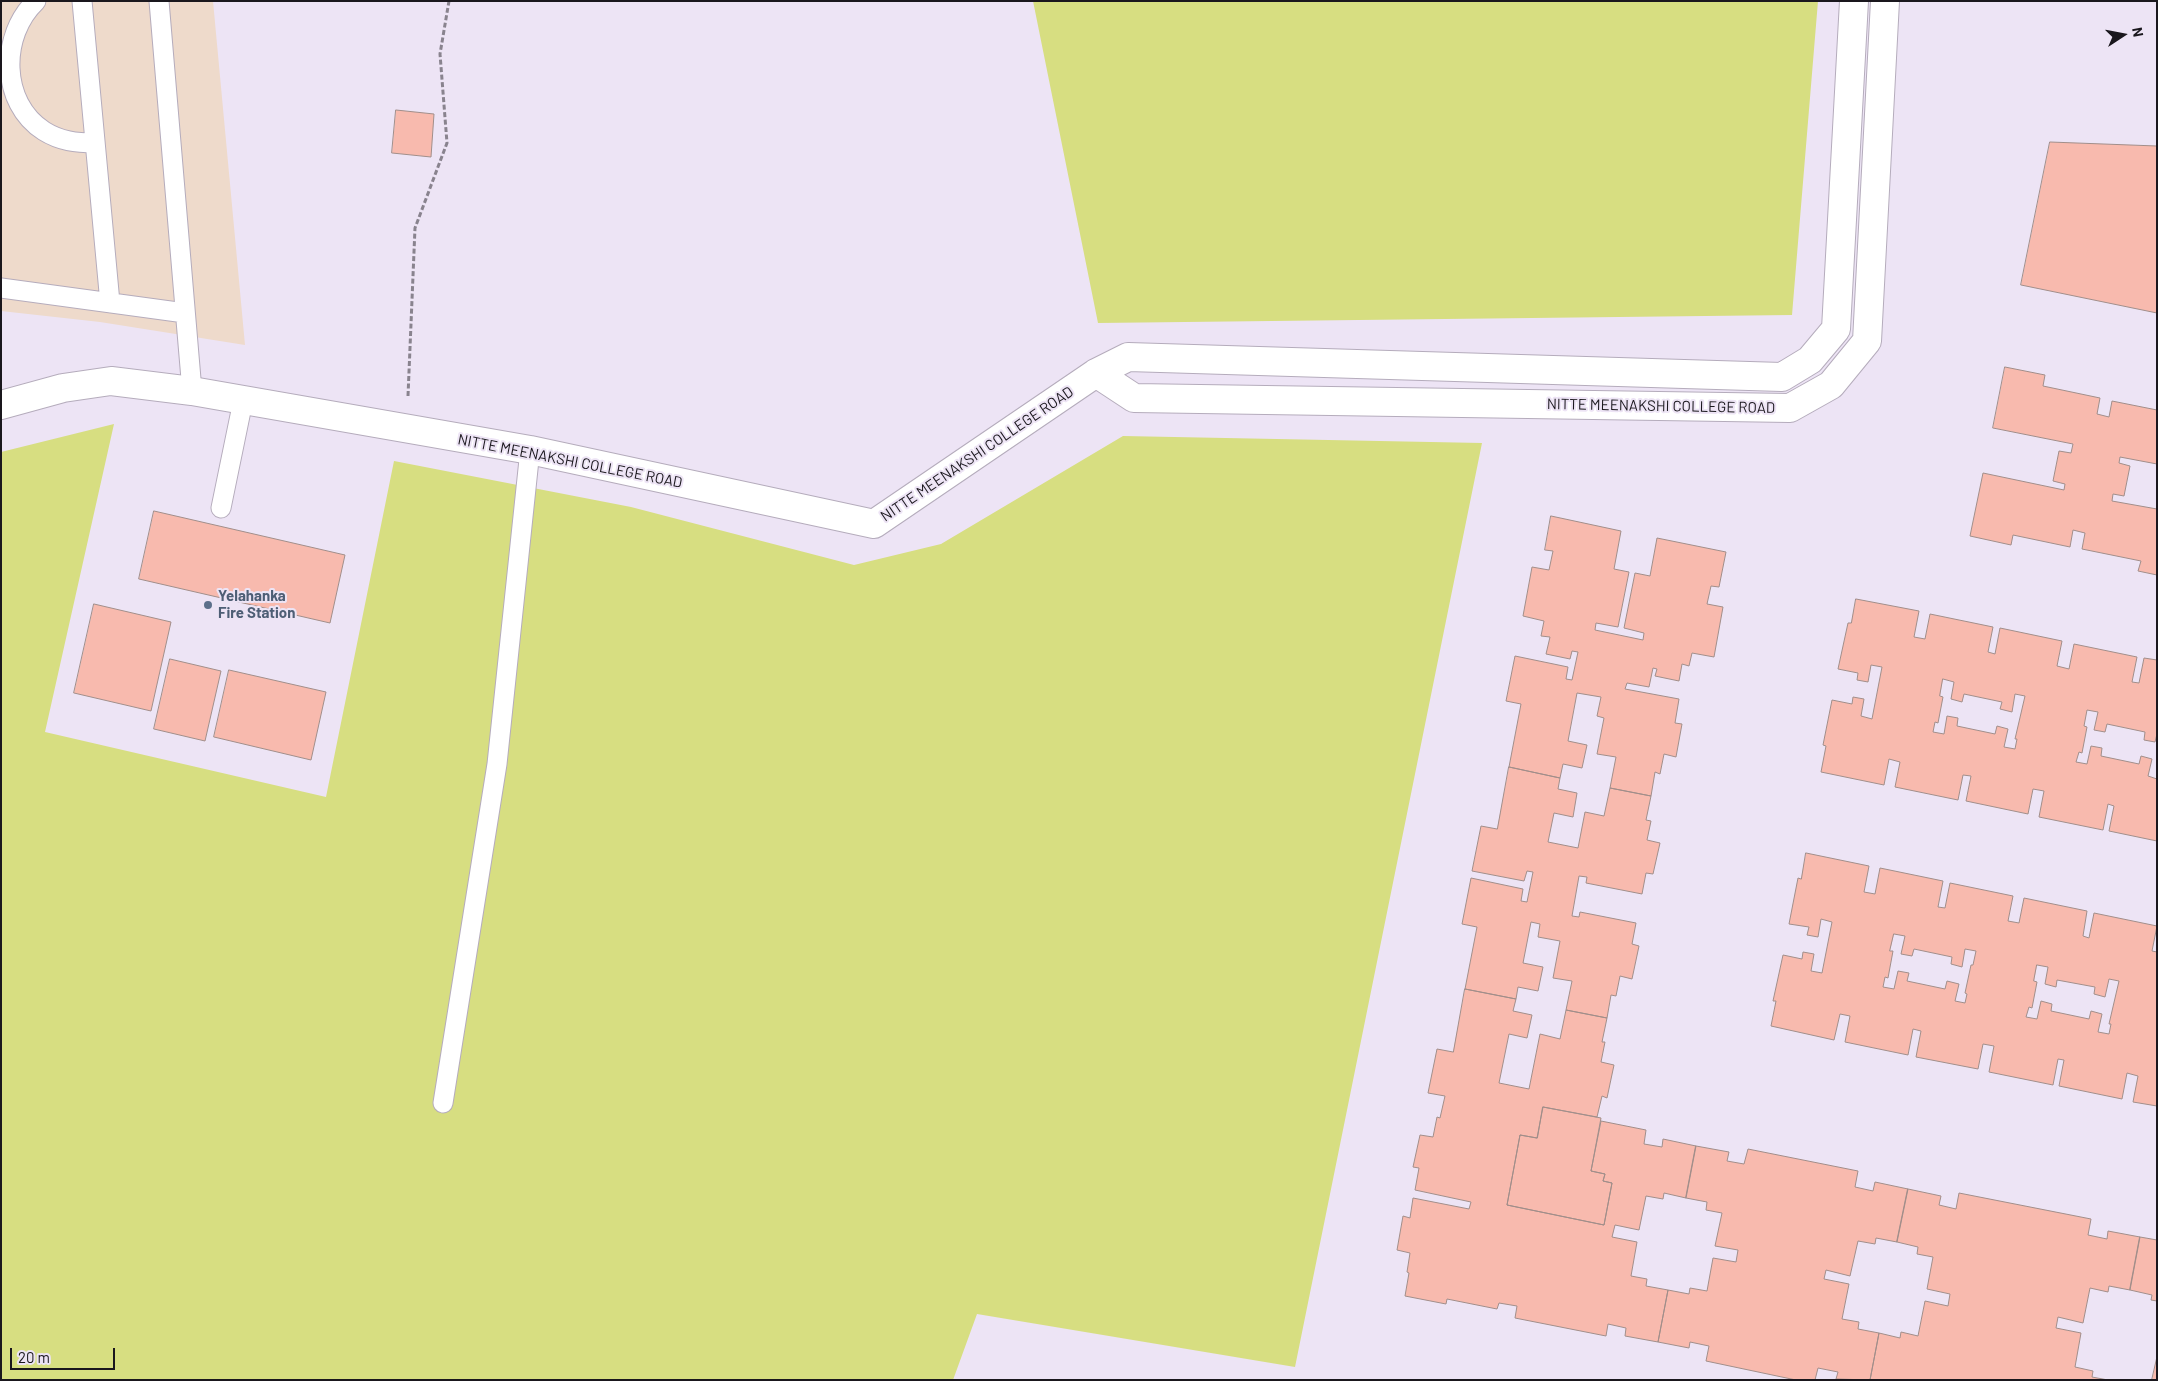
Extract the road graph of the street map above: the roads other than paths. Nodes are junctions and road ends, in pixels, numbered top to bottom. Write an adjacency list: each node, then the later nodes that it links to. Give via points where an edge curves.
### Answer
1 (36, 1): 6 (lane, via 15,27 8,46 10,85 17,102 42,130 77,144)
2 (82, 1): 6 (lane)
3 (159, 1): 9 (lane)
4 (1854, 1): 10 (street, NITTE MEENAKSHI COLLEGE ROAD, via 1836,329 1810,360 1782,377 1128,357)
5 (1885, 1): 10 (street, NITTE MEENAKSHI COLLEGE ROAD, via 1867,341 1830,385 1790,408 1134,398)
6 (95, 143): 8 (lane)
7 (1, 288): 8 (lane)
8 (110, 303): 9 (lane)
9 (185, 313): 11 (lane)
10 (1096, 373): 14 (street, NITTE MEENAKSHI COLLEGE ROAD, via 874,524)
11 (192, 391): 12 (street, NITTE MEENAKSHI COLLEGE ROAD); 13 (street, NITTE MEENAKSHI COLLEGE ROAD, via 111,380 63,388)
12 (243, 400): 14 (street, NITTE MEENAKSHI COLLEGE ROAD); 15 (lane)
13 (1, 405)
14 (530, 450): 16 (lane, via 497,764)
15 (221, 508)
16 (443, 1103)

